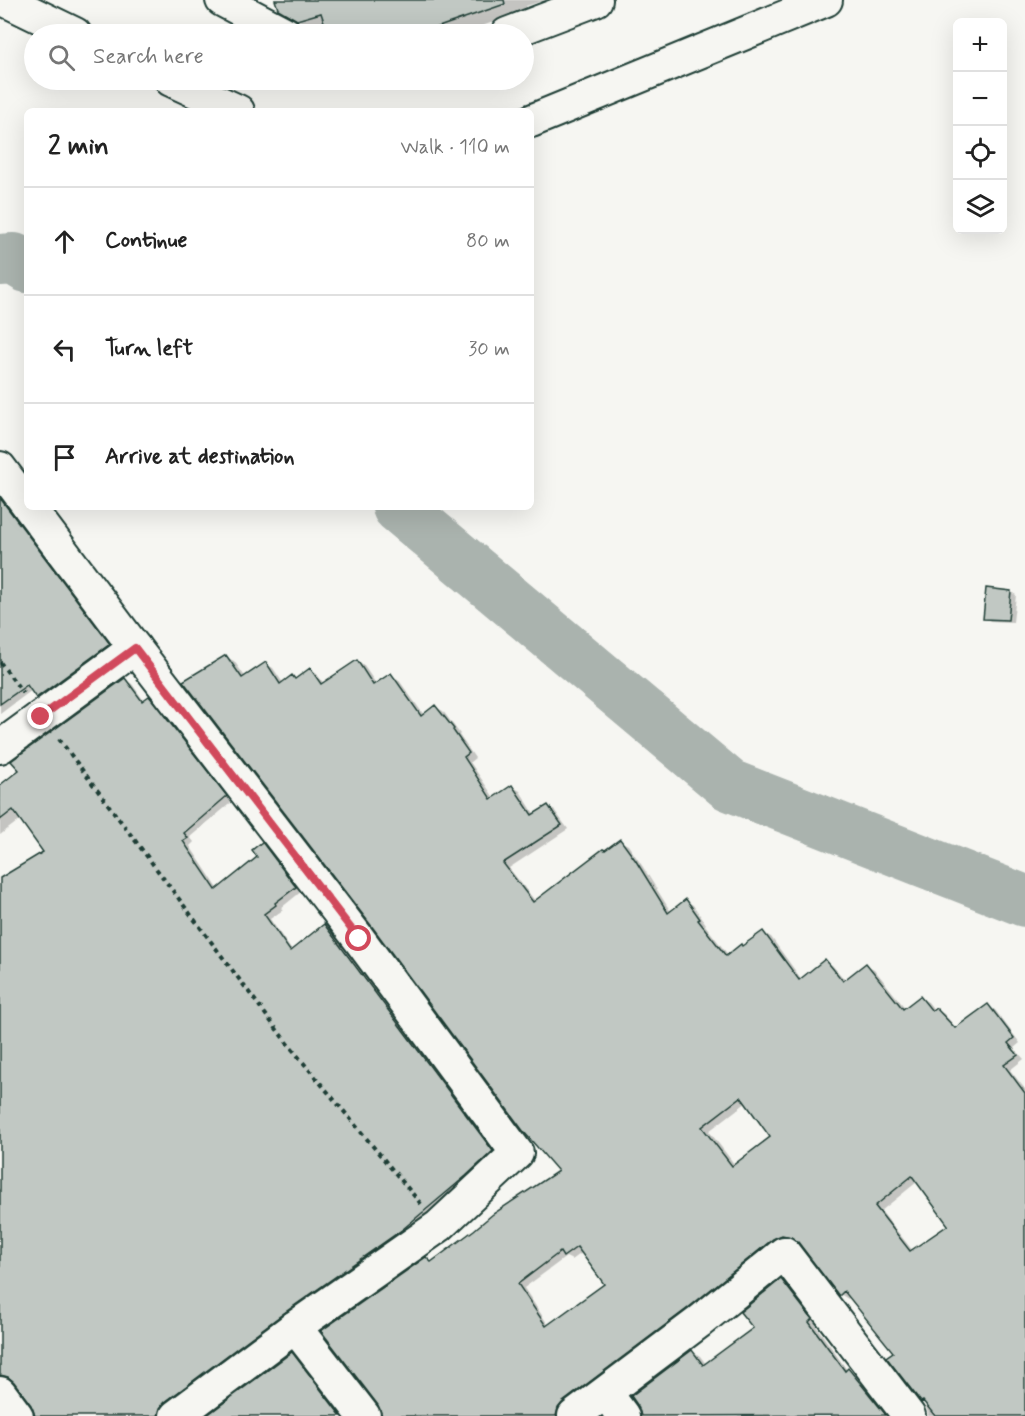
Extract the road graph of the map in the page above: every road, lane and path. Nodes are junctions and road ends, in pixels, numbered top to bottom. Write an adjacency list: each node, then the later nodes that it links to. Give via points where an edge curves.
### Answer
1 (5, 0): 5 (street)
2 (222, 0): 6 (street)
3 (596, 0): 7 (street)
4 (826, 0): 10 (street)
5 (54, 24)
6 (267, 24)
7 (533, 24)
8 (193, 90): 9 (street)
9 (232, 108)
10 (534, 120)
11 (0, 468): 12 (street)
12 (24, 500)
13 (32, 510): 14 (street)
14 (135, 648): 16 (street); 18 (street, via 359,939 517,1153)
15 (0, 662): 16 (path)
16 (41, 717): 17 (street); 18 (path, via 287,1043)
17 (0, 747)
18 (439, 1226): 19 (street)
19 (295, 1327): 23 (street); 24 (street)
20 (0, 1393): 22 (street)
21 (614, 1404): 25 (street); 26 (street, via 699,1322 784,1253)
22 (18, 1416)
23 (176, 1416)
24 (364, 1416)
25 (574, 1416)
26 (909, 1416)

